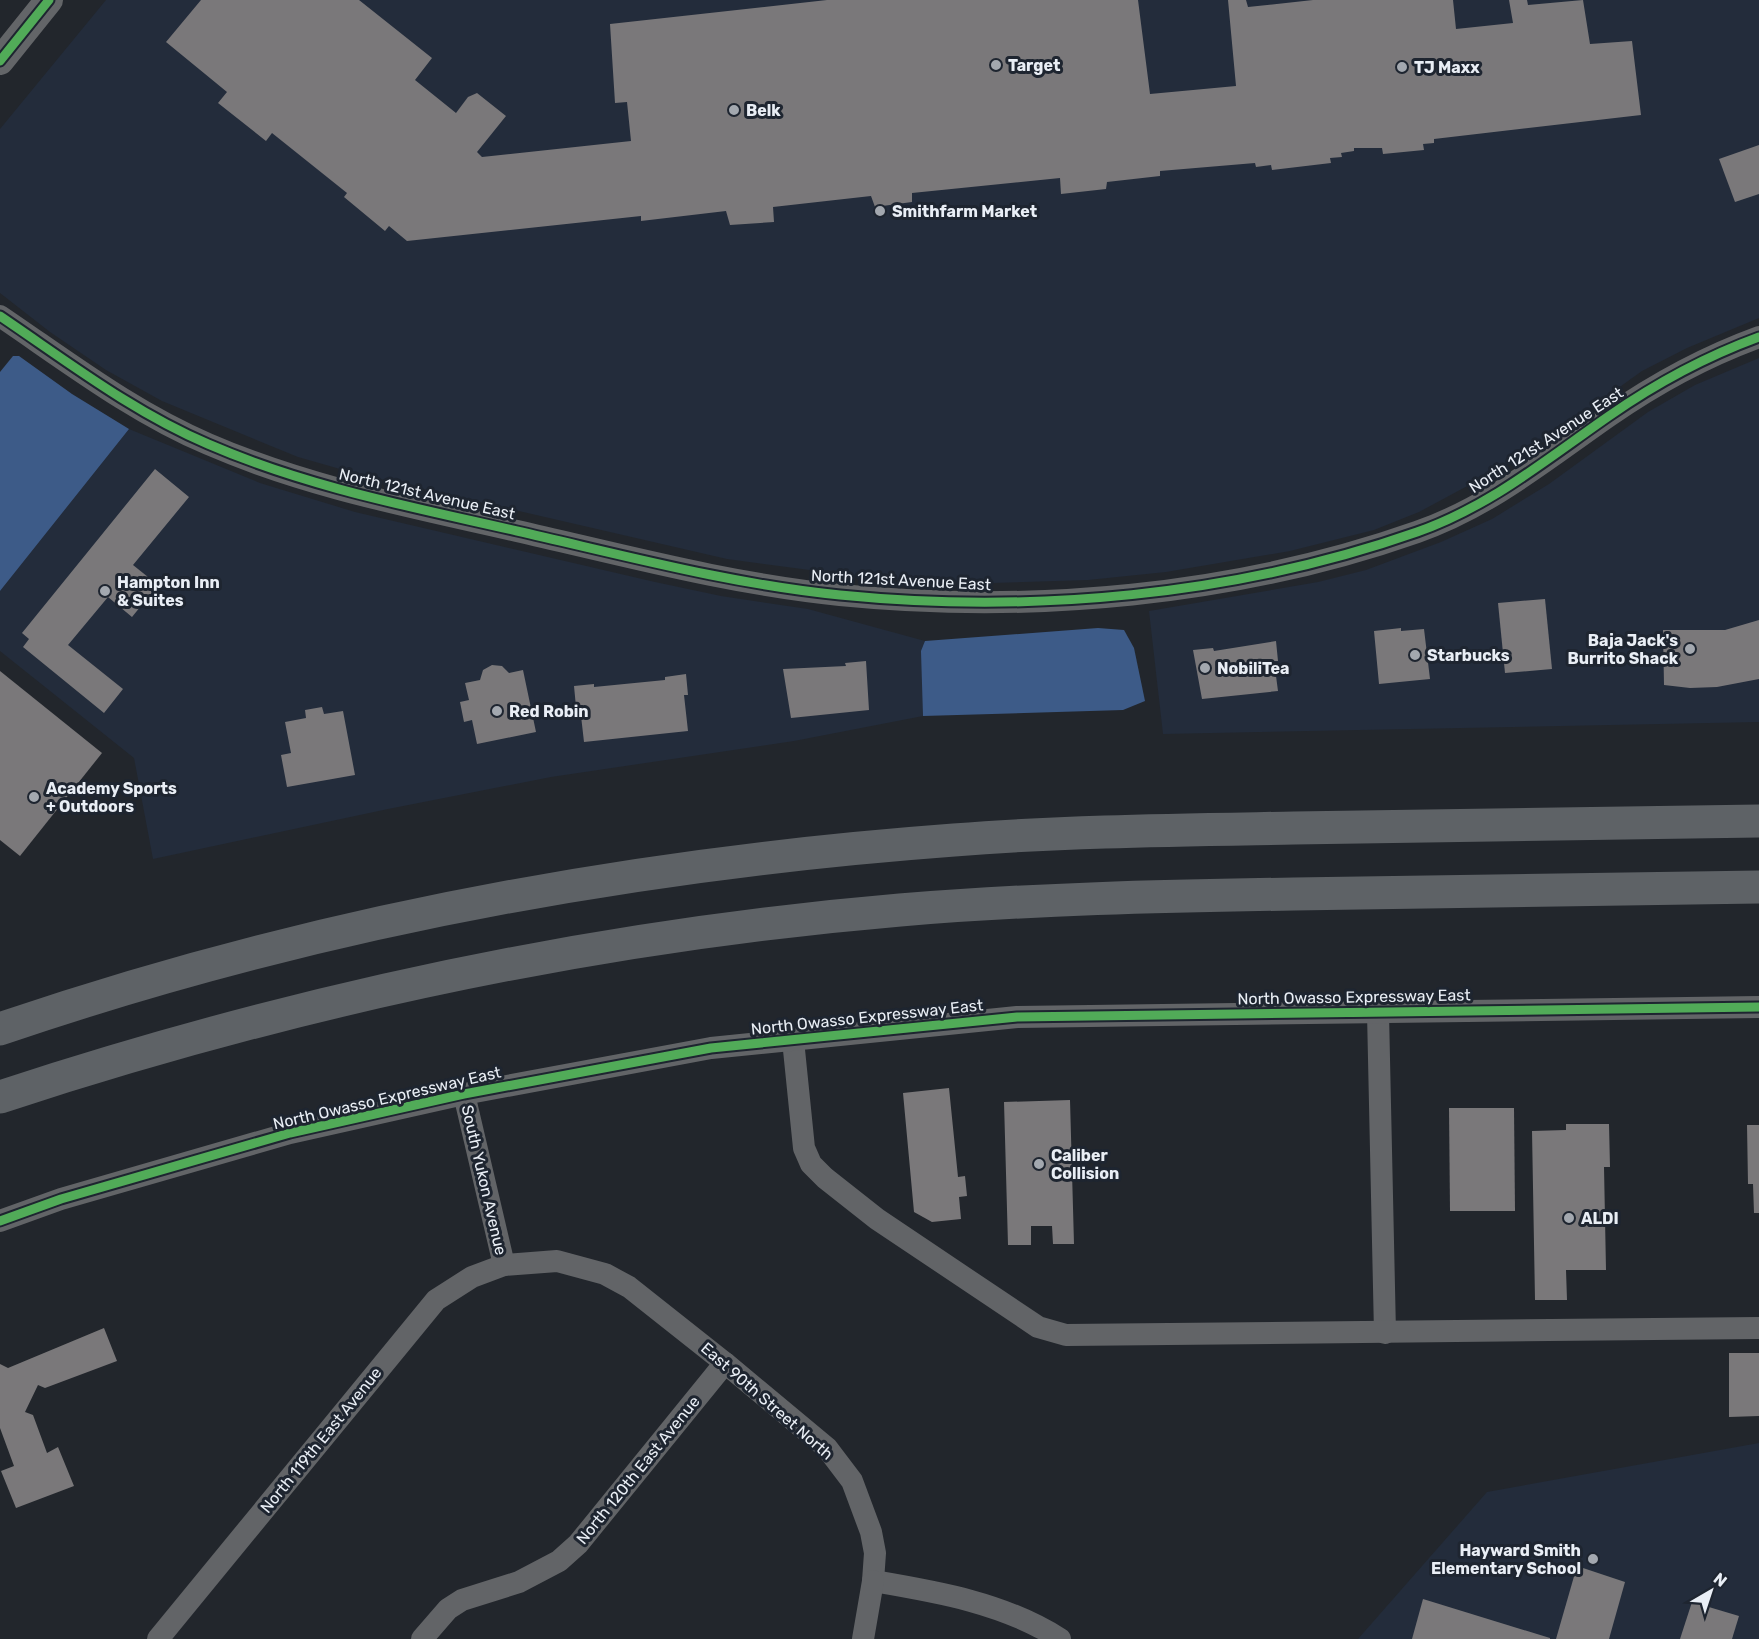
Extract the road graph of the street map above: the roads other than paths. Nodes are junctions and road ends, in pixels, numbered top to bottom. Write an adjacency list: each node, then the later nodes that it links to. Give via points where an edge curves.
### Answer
1 (47, 1): 2 (main road)
2 (0, 61)
3 (0, 316): 4 (street, North 121st Avenue East, via 80,374 205,443 336,489 759,584 840,595 940,600 1032,600 1198,586 1272,574 1421,531 1490,499 1679,373)
4 (1759, 337)
5 (1759, 822): 9 (highway, via 1095,831 807,853 571,886 358,929 192,969)
6 (1759, 887): 12 (highway, via 1044,900 742,927 590,949 328,1004 195,1038)
7 (1759, 1007): 8 (street, North Owasso Expressway East)
8 (1378, 1012): 10 (street, North Owasso Expressway East, via 1017,1017); 16 (street)
9 (0, 1029)
10 (793, 1040): 11 (street, North Owasso Expressway East, via 711,1048); 16 (street, via 804,1149 811,1164 877,1219 1038,1328 1066,1335)
11 (464, 1094): 13 (street, North Owasso Expressway East, via 290,1133 61,1199); 14 (street, South Yukon Avenue)
12 (0, 1097)
13 (0, 1221)
14 (504, 1265): 17 (street, East 90th Street North, via 557,1261 605,1274 629,1287); 19 (street, North 119th East Avenue, via 472,1277 436,1300)
15 (1759, 1328): 16 (street)
16 (1385, 1333)
17 (725, 1362): 18 (street, East 90th Street North, via 827,1448 852,1481 871,1532 875,1553); 20 (street, North 120th East Avenue, via 578,1544 559,1561 519,1582 462,1600)
18 (873, 1581): 21 (street, East 90th Street North); 22 (street, via 965,1598 1027,1621)
19 (158, 1639)
20 (422, 1639)
21 (863, 1639)
22 (1060, 1639)

